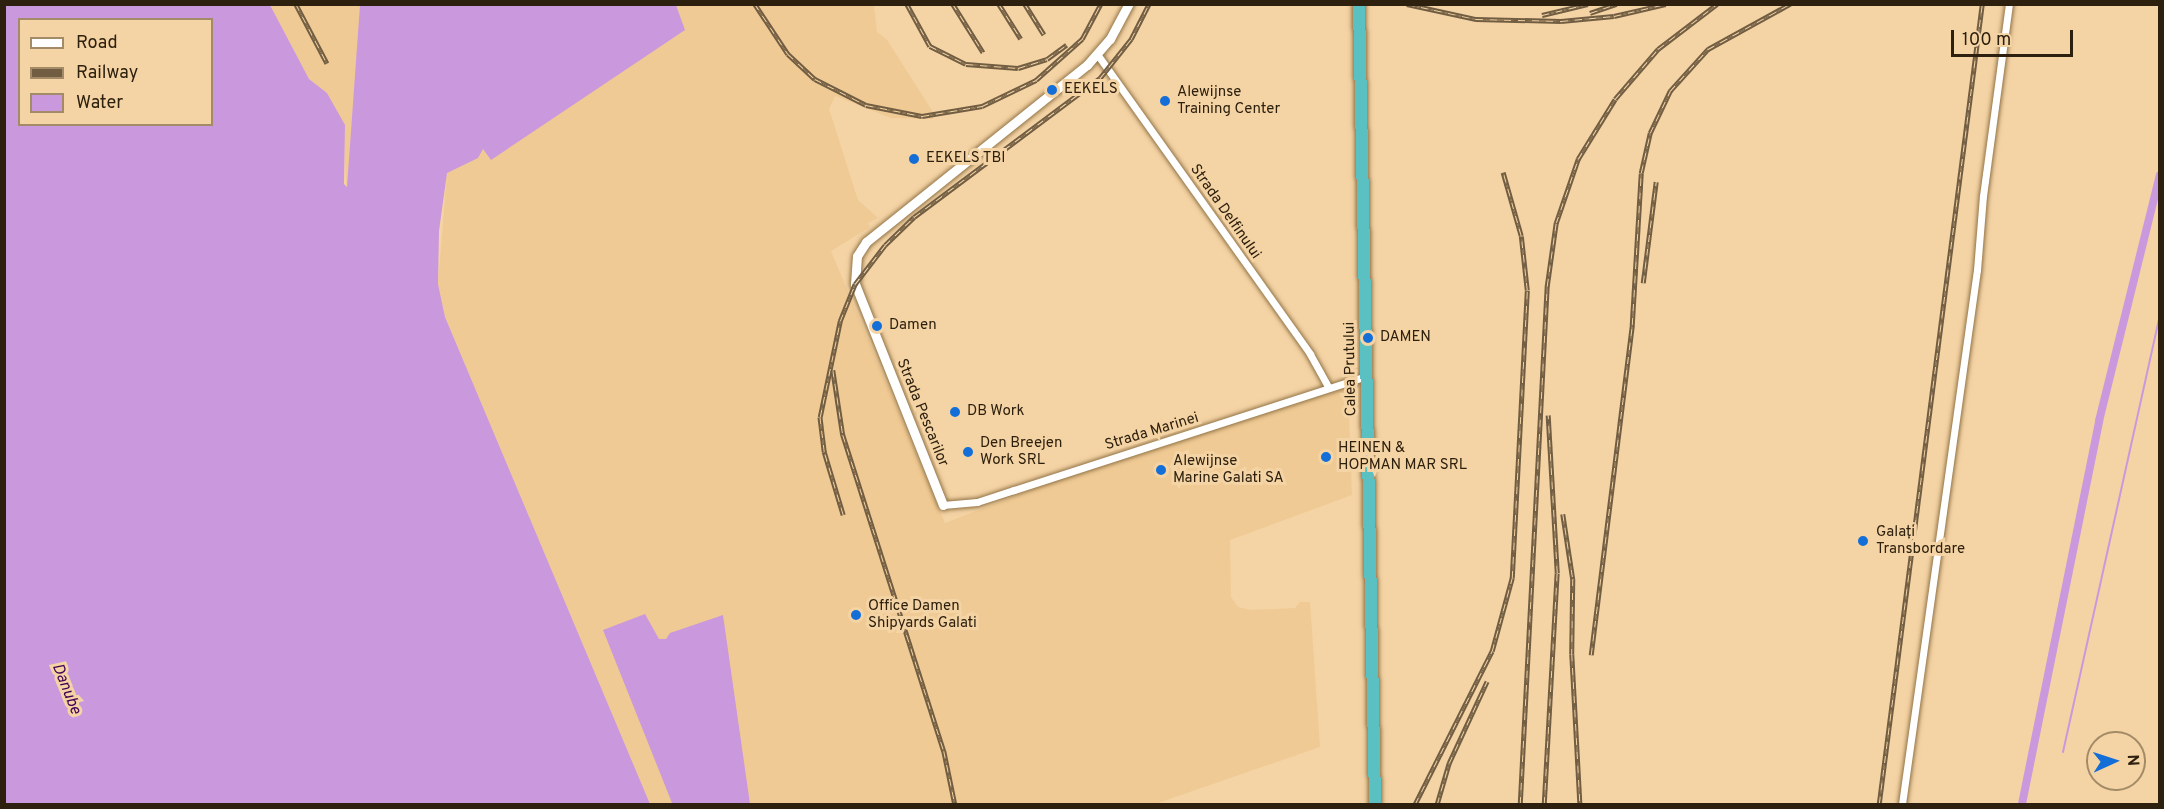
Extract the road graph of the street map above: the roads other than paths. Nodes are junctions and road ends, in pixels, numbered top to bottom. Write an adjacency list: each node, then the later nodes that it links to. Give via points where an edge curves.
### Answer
1 (1129, 4): 4 (street)
2 (1359, 4): 5 (highway, Calea Prutului)
3 (2009, 4): 9 (street, via 1977,270)
4 (1097, 54): 6 (street, Strada Delfinului, via 1310,354); 7 (street, Strada Pescarilor, via 1053,95 866,242 855,264 855,284 866,315)
5 (1366, 376): 6 (street, Strada Marinei); 8 (highway, Calea Prutului)
6 (1328, 387): 7 (street, Strada Marinei, via 1005,493)
7 (943, 505)
8 (1375, 804)
9 (1902, 804)

